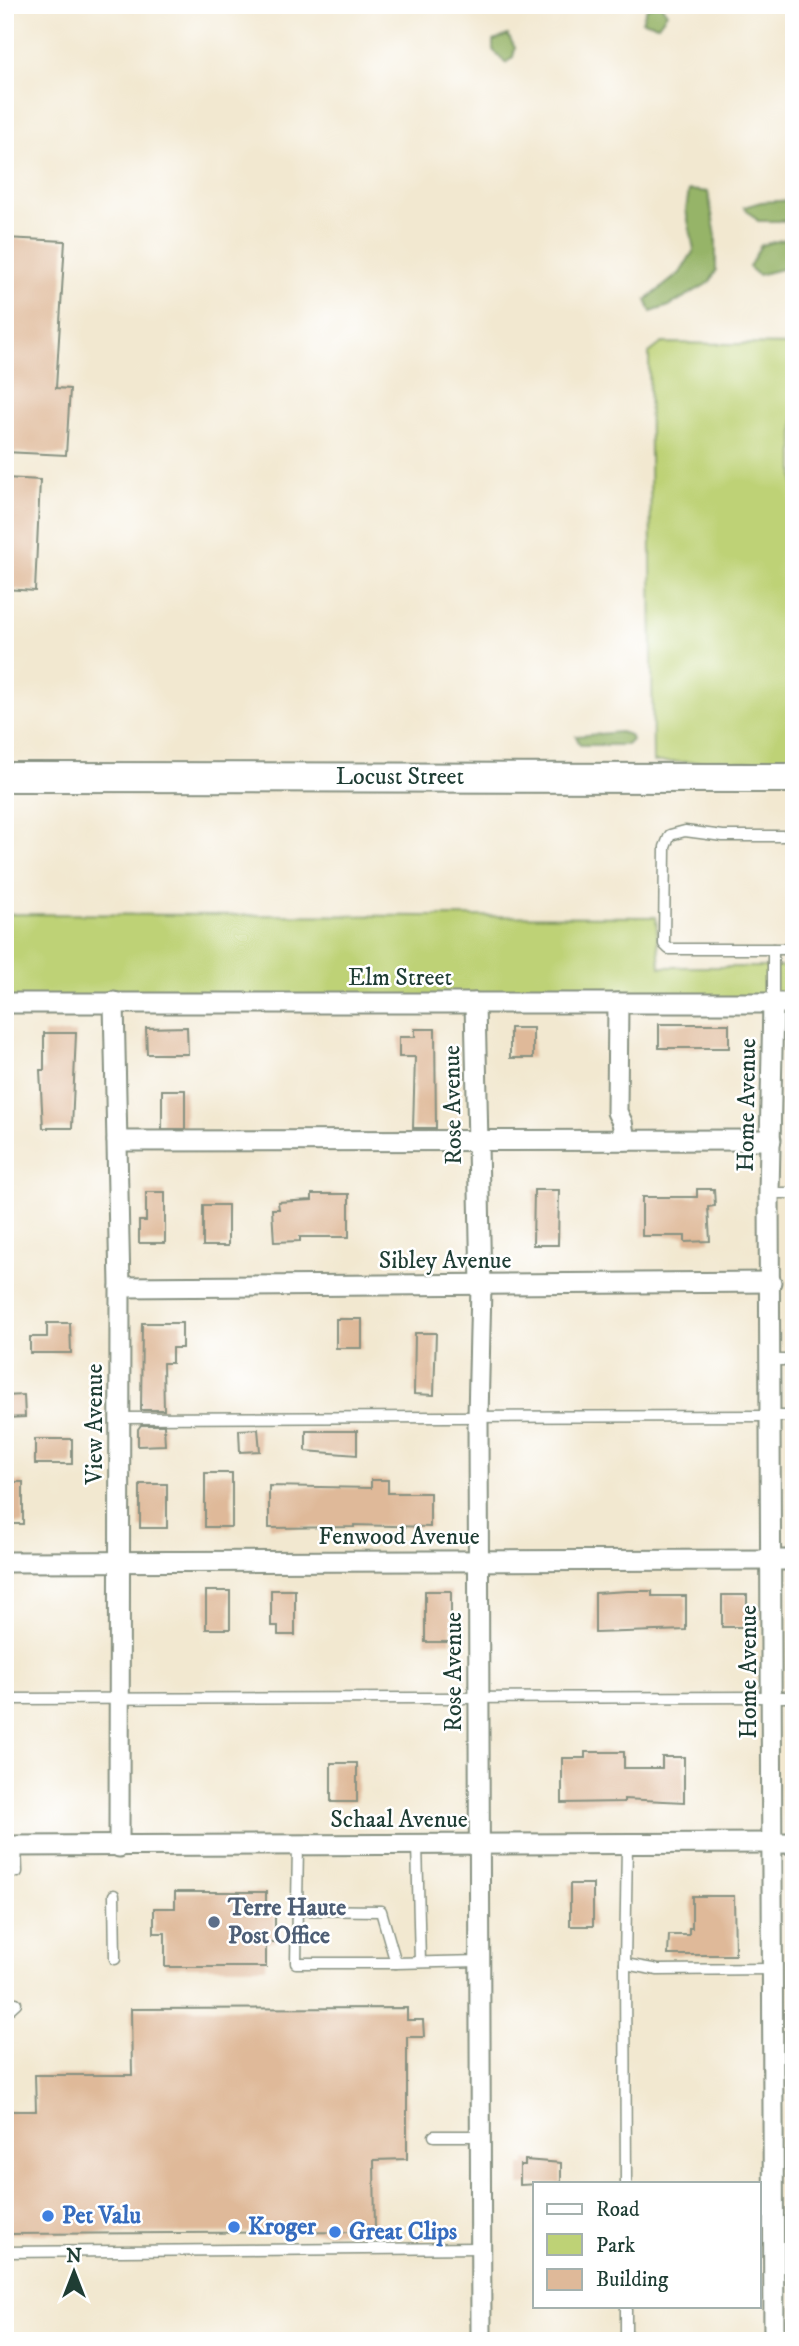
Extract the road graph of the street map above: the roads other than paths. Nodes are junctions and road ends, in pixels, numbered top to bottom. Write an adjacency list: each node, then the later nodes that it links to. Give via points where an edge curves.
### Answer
1 (5, 777): 2 (street, Locust Street)
2 (794, 778)
3 (794, 836): 5 (lane, via 685,831 670,835 665,847 664,944 669,949)
4 (794, 948): 5 (lane)
5 (773, 949): 10 (lane)
6 (114, 1002): 7 (street, Elm Street); 8 (street, Elm Street); 14 (street, View Avenue)
7 (5, 1003)
8 (475, 1003): 9 (street, Elm Street); 15 (street, Rose Avenue)
9 (618, 1003): 10 (street, Elm Street); 12 (street, via 617,1112)
10 (773, 1003): 11 (street, Elm Street); 13 (street, Home Avenue)
11 (794, 1003)
12 (625, 1140): 13 (street); 15 (street)
13 (771, 1140): 16 (street, Home Avenue)
14 (117, 1141): 15 (street); 20 (street, View Avenue)
15 (478, 1141): 19 (street, Rose Avenue)
16 (769, 1193): 17 (lane); 18 (street, Home Avenue)
17 (794, 1193)
18 (771, 1282): 19 (street, Sibley Avenue); 21 (street, Home Avenue)
19 (481, 1286): 20 (street, Sibley Avenue); 26 (street, Rose Avenue)
20 (120, 1287): 25 (street, View Avenue)
21 (772, 1360): 22 (lane); 24 (street, Home Avenue)
22 (794, 1360)
23 (794, 1416): 24 (lane)
24 (771, 1417): 26 (lane); 27 (street, Home Avenue)
25 (120, 1418): 26 (lane); 30 (street, View Avenue)
26 (478, 1418): 31 (street, Rose Avenue)
27 (773, 1560): 28 (street, Fenwood Avenue); 31 (street, Fenwood Avenue); 34 (street, Home Avenue)
28 (794, 1560)
29 (5, 1562): 30 (street, Fenwood Avenue)
30 (120, 1562): 31 (street, Fenwood Avenue); 33 (street, View Avenue)
31 (478, 1562): 36 (street, Rose Avenue)
32 (794, 1697): 34 (lane)
33 (119, 1698): 35 (lane); 36 (lane); 44 (street, View Avenue)
34 (773, 1698): 36 (lane); 37 (street, Home Avenue)
35 (5, 1699)
36 (478, 1699): 40 (street, Rose Avenue)
37 (774, 1843): 38 (street, Schaal Avenue); 41 (street, Schaal Avenue); 53 (street, Home Avenue)
38 (794, 1843)
39 (417, 1844): 40 (street, Schaal Avenue); 43 (street, Schaal Avenue); 50 (lane)
40 (479, 1844): 41 (street, Schaal Avenue); 49 (street, Rose Avenue)
41 (628, 1844): 52 (lane)
42 (11, 1846): 44 (street, Schaal Avenue); 45 (lane)
43 (298, 1846): 44 (street, Schaal Avenue); 47 (lane)
44 (119, 1847)
45 (17, 1872)
46 (114, 1895): 48 (lane)
47 (298, 1910): 51 (lane, via 381,1911); 51 (lane, via 296,1963)
48 (115, 1959)
49 (480, 1961): 50 (lane); 57 (street, Rose Avenue)
50 (420, 1962): 51 (lane)
51 (396, 1963)
52 (625, 1964): 53 (lane, via 658,1970); 58 (lane)
53 (774, 1969): 64 (street, Home Avenue)
54 (16, 2003): 55 (lane)
55 (5, 2013)
56 (434, 2136): 57 (lane)
57 (481, 2136): 59 (street, Rose Avenue)
58 (626, 2182)
59 (481, 2248): 60 (lane); 62 (street, Rose Avenue)
60 (5, 2252)
61 (626, 2308): 63 (lane)
62 (481, 2341)
63 (626, 2341)
64 (774, 2341)

